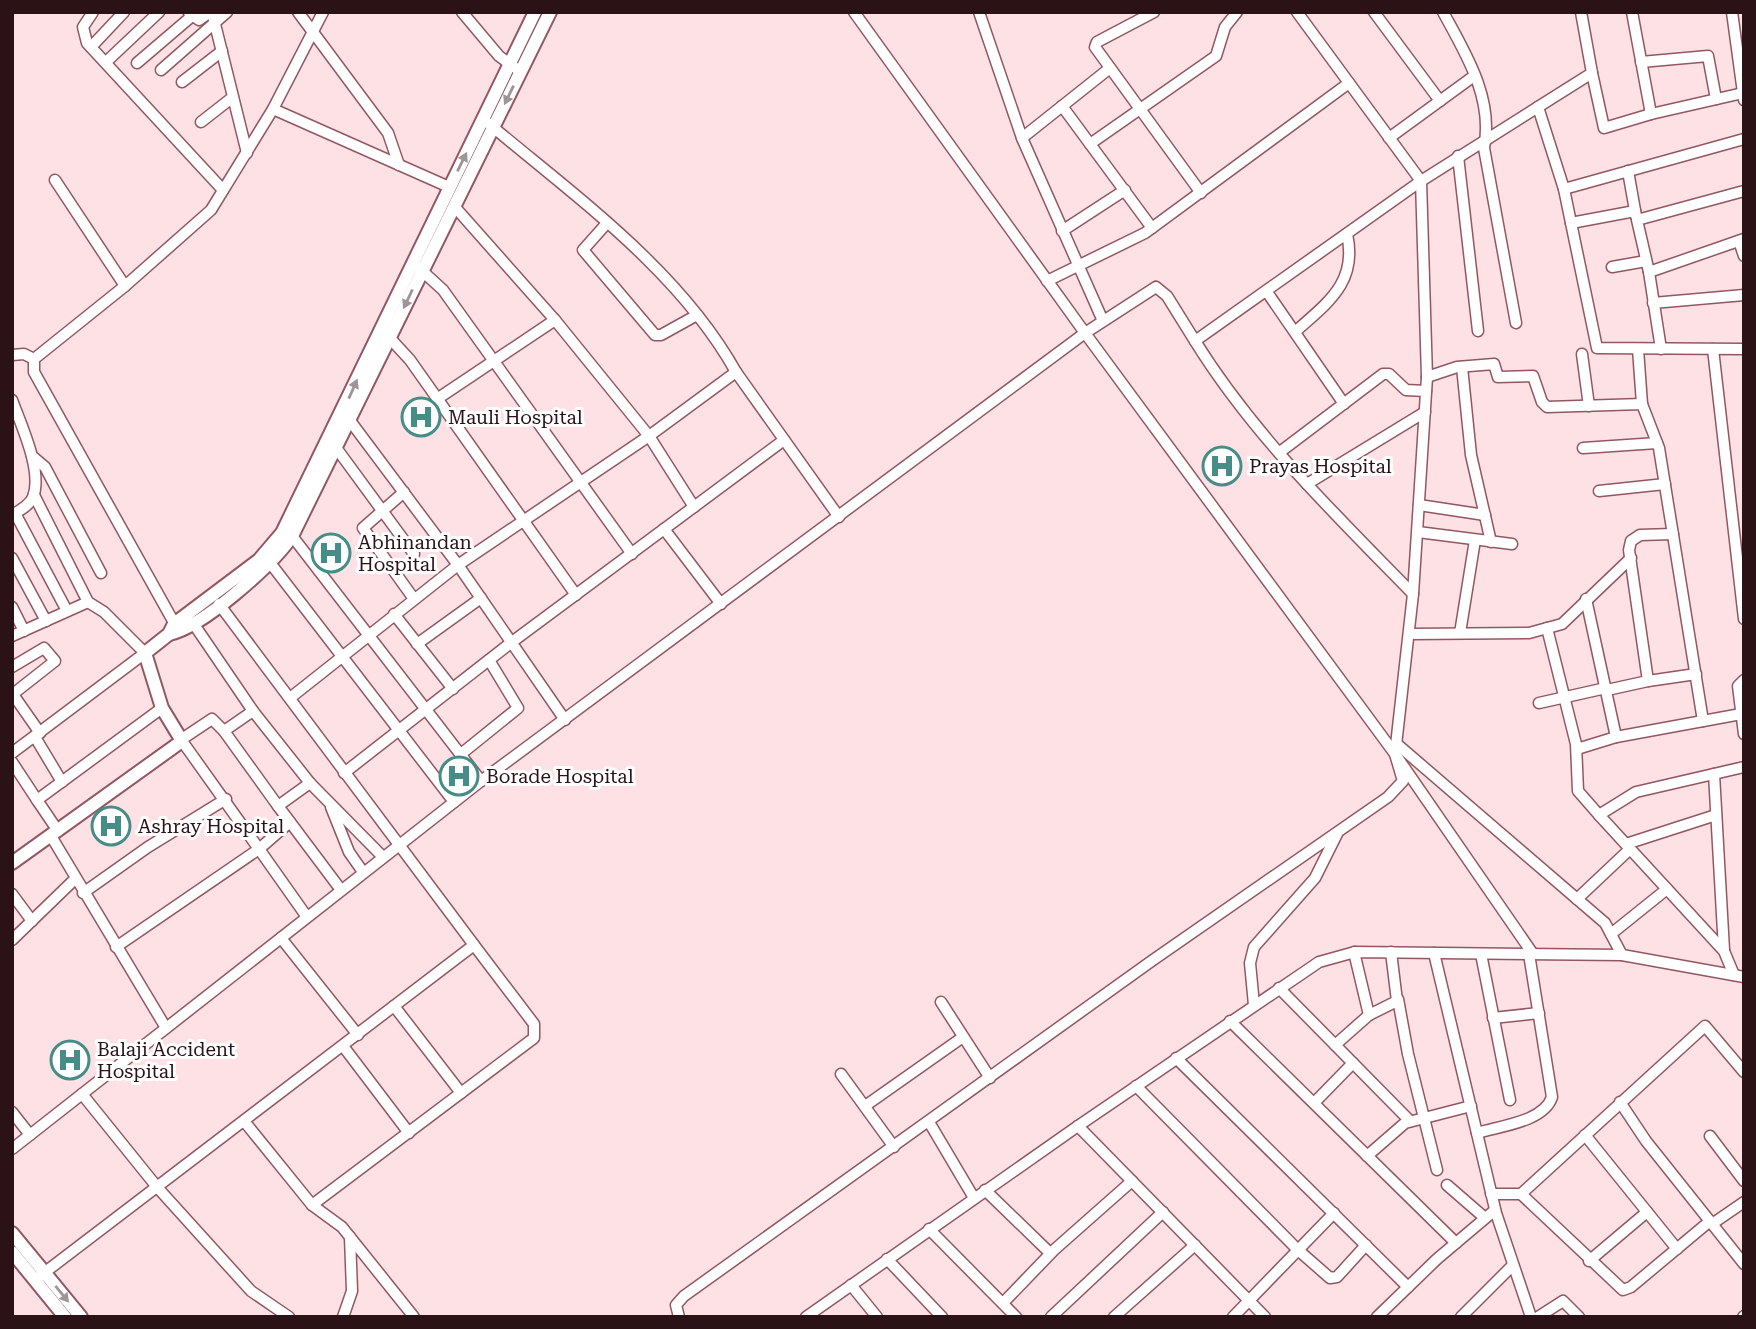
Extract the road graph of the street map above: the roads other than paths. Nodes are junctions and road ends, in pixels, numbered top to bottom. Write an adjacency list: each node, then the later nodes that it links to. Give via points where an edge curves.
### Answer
1 (93, 12): 24 (street, via 82,34)
2 (124, 12): 24 (street)
3 (159, 12): 26 (street)
4 (211, 12): 21 (street, via 199,20); 22 (street)
5 (227, 12): 22 (street)
6 (298, 12): 23 (street)
7 (323, 12): 23 (street)
8 (462, 12): 29 (street)
9 (536, 12): 29 (main road)
10 (550, 12): 32 (main road)
11 (854, 12): 79 (street)
12 (979, 12): 50 (street)
13 (1154, 12): 30 (street, via 1095,45)
14 (1237, 12): 45 (street, via 1225,27 1216,56)
15 (1297, 12): 37 (street)
16 (1374, 12): 41 (street)
17 (1443, 12): 34 (street)
18 (1581, 12): 33 (street)
19 (1633, 12): 27 (street)
20 (1733, 13): 35 (street)
21 (190, 14): 28 (street)
22 (215, 25): 25 (street); 31 (street)
23 (313, 28): 44 (street); 56 (street, via 388,133)
24 (91, 47): 26 (street)
25 (222, 51): 36 (street); 38 (street)
26 (106, 62): 62 (street)
27 (1641, 62): 40 (street, via 1708,56); 46 (street)
28 (137, 63)
29 (509, 65): 32 (street); 48 (main road)
30 (1110, 68): 42 (street); 45 (street)
31 (161, 70)
32 (521, 72): 48 (main road, one-way to 48)
33 (1592, 73): 43 (street); 46 (street, via 1604,128)
34 (1474, 76): 41 (street); 49 (street, via 1485,101)
35 (1743, 81): 39 (street)
36 (182, 82)
37 (1349, 83): 51 (street); 65 (street)
38 (233, 97): 47 (street); 54 (street)
39 (1743, 97): 40 (street)
40 (1716, 99): 46 (street)
41 (1440, 101): 51 (street)
42 (1062, 106): 50 (street); 53 (street)
43 (1538, 107): 49 (street); 61 (street)
44 (273, 109): 54 (street); 56 (street)
45 (1139, 110): 53 (street); 65 (street)
46 (1651, 114)
47 (201, 122)
48 (488, 123): 60 (main road, one-way to 48); 66 (main road); 68 (street)
49 (1486, 137): 55 (street); 87 (street, via 1484,148)
50 (1022, 138): 71 (street)
51 (1389, 138): 59 (street)
52 (1744, 139): 57 (street)
53 (1090, 144): 63 (street)
54 (247, 153): 62 (street)
55 (1458, 156): 59 (street); 89 (street)
56 (399, 165): 60 (street)
57 (1629, 171): 61 (street); 67 (street)
58 (55, 180): 80 (street)
59 (1421, 181): 72 (street); 104 (street)
60 (449, 187): 76 (main road)
61 (1564, 188): 69 (street)
62 (223, 190): 80 (street, via 211,210)
63 (1125, 190): 70 (street); 71 (street)
64 (1744, 191): 67 (street)
65 (1201, 192): 70 (street)
66 (454, 206): 76 (main road); 85 (street)
67 (1636, 216): 69 (street); 78 (street)
68 (607, 223): 84 (street); 84 (street, via 583,250 655,335)
69 (1571, 223): 94 (street, via 1597,348)
70 (1152, 228): 75 (street)
71 (1062, 231): 75 (street)
72 (1347, 234): 81 (street); 90 (street, via 1351,253 1341,286)
73 (1741, 240): 74 (street); 78 (street)
74 (1744, 256)
75 (1079, 264): 79 (street); 86 (street)
76 (416, 266): 88 (main road); 92 (main road, one-way to 92); 101 (street, via 443,290)
77 (1612, 267): 78 (street)
78 (1647, 267): 83 (street)
79 (1047, 281): 91 (street)
80 (125, 286): 100 (street)
81 (1267, 292): 90 (street); 93 (street)
82 (1744, 295): 83 (street)
83 (1653, 303): 95 (street)
84 (696, 315): 103 (street)
85 (555, 320): 101 (street); 113 (street)
86 (1103, 321): 91 (street); 93 (street, via 1156,287 1167,296)
87 (1516, 323)
88 (380, 329): 92 (street); 112 (main road, one-way to 88)
89 (1478, 331)
90 (1295, 332): 108 (street)
91 (1085, 334): 131 (street); 195 (street)
92 (390, 338): 106 (street); 112 (main road)
93 (1195, 341): 118 (street, via 1225,389)
94 (1638, 349): 95 (street); 109 (street)
95 (1661, 349): 96 (street)
96 (1713, 349): 97 (street); 158 (street)
97 (1744, 349)
98 (1582, 354): 110 (street)
99 (12, 355): 100 (street)
100 (34, 359): 162 (street, via 34,372)
101 (494, 361): 106 (street); 120 (street)
102 (1462, 367): 104 (street); 110 (street, via 1494,364 1497,377 1533,376 1547,407); 130 (street, via 1471,455)
103 (736, 372): 113 (street); 114 (street)
104 (1427, 377): 105 (street)
105 (1426, 391): 108 (street, via 1406,390 1386,373); 111 (street)
106 (437, 399): 132 (street)
107 (12, 400): 119 (street)
108 (1344, 404): 118 (street)
109 (1642, 404): 110 (street); 115 (street)
110 (1589, 406)
111 (1425, 412): 121 (street); 126 (street)
112 (347, 416): 117 (main road); 124 (street); 134 (main road)
113 (649, 436): 120 (street); 127 (street)
114 (785, 440): 127 (street); 131 (street)
115 (1657, 443): 116 (street); 122 (street)
116 (1583, 448)
117 (337, 449): 128 (street); 134 (main road)
118 (1280, 452): 121 (street)
119 (32, 456): 125 (street); 146 (street, via 46,467)
120 (581, 482): 132 (street); 141 (street)
121 (1307, 484): 147 (street)
122 (1665, 484): 123 (street); 136 (street)
123 (1599, 491)
124 (404, 492): 128 (street); 145 (street)
125 (34, 495): 129 (street); 152 (street)
126 (1419, 505): 130 (street); 135 (street)
127 (694, 507): 133 (street)
128 (381, 509): 140 (street); 149 (street, via 363,530)
129 (14, 514): 156 (street)
130 (1485, 515): 138 (street)
131 (839, 517): 154 (street)
132 (524, 520): 145 (street); 148 (street)
133 (664, 529): 141 (street); 154 (street)
134 (288, 532): 144 (main road); 162 (main road); 165 (street)
135 (1418, 532): 137 (street); 147 (street)
136 (1673, 534): 143 (street, via 1635,537); 174 (street)
137 (1475, 540): 138 (street); 164 (street)
138 (1491, 542): 139 (street)
139 (1512, 544)
140 (414, 554)
141 (632, 554): 148 (street)
142 (12, 558): 159 (street)
143 (1631, 558): 151 (street); 176 (street)
144 (271, 564): 153 (main road); 171 (street)
145 (458, 565): 149 (street); 150 (street)
146 (101, 573)
147 (1413, 594): 166 (street)
148 (576, 595): 168 (street)
149 (414, 598): 157 (street)
150 (481, 598): 168 (street); 169 (street)
151 (1586, 599): 161 (street, via 1562,624); 178 (street)
152 (88, 602): 156 (street); 170 (street)
153 (219, 604): 160 (main road); 181 (street)
154 (721, 604): 187 (street)
155 (12, 607): 163 (street)
156 (67, 611): 159 (street)
157 (394, 614): 165 (street); 169 (street)
158 (1744, 619)
159 (46, 621): 163 (street)
160 (193, 623): 162 (main road); 185 (street)
161 (1547, 628): 164 (street, via 1529,633); 180 (street)
162 (174, 630): 170 (main road)
163 (24, 631): 167 (street)
164 (1460, 633): 166 (street)
165 (368, 634): 171 (street); 184 (street)
166 (1410, 634): 195 (street)
167 (12, 636)
168 (512, 642): 172 (street); 187 (street)
169 (417, 644): 177 (street)
170 (145, 653): 183 (main road); 192 (street)
171 (341, 656): 181 (street); 189 (street)
172 (489, 660): 177 (street); 198 (street, via 518,708)
173 (12, 667): 179 (street, via 44,648 55,661)
174 (1696, 674): 176 (street); 188 (street)
175 (1744, 680): 186 (street, via 1738,686)
176 (1648, 681): 178 (street)
177 (453, 689): 184 (street)
178 (1606, 689): 180 (street); 193 (street)
179 (13, 694): 192 (street)
180 (1564, 696): 182 (street); 196 (street)
181 (290, 698): 201 (street)
182 (1539, 703)
183 (162, 708): 194 (main road); 204 (street)
184 (426, 709): 189 (street); 198 (street)
185 (253, 711): 190 (street); 205 (street)
186 (1741, 711): 188 (street); 191 (street)
187 (565, 720): 203 (street)
188 (1703, 721): 193 (street)
189 (400, 729): 201 (street); 208 (street)
190 (225, 731): 194 (street, via 212,719); 210 (street)
191 (1744, 734)
192 (38, 735): 197 (street); 204 (street)
193 (1616, 737): 196 (street)
194 (182, 740): 206 (street); 215 (main road)
195 (1397, 749): 214 (street, via 1403,781); 227 (street); 240 (street)
196 (1577, 749): 211 (street, via 1579,795)
197 (12, 753)
198 (461, 754): 203 (street)
199 (12, 762): 207 (street)
200 (1744, 767): 202 (street)
201 (344, 773): 216 (street)
202 (1714, 774): 211 (street, via 1636,792); 212 (street)
203 (481, 781): 208 (street)
204 (62, 782): 207 (street)
205 (310, 783): 209 (street); 210 (street)
206 (226, 799): 218 (street); 225 (street)
207 (37, 800): 215 (street)
208 (454, 802): 216 (street)
209 (330, 803): 219 (street); 221 (street, via 349,852)
210 (278, 806): 213 (street)
211 (1599, 815): 217 (street)
212 (1716, 815): 217 (street); 235 (street)
213 (290, 821): 218 (street); 224 (street)
214 (1338, 832): 247 (street, via 1315,878 1254,947 1250,963); 262 (street)
215 (54, 834): 220 (main road); 222 (street)
216 (399, 845): 219 (street); 233 (street)
217 (1628, 846): 223 (street); 227 (street)
218 (259, 849): 228 (street); 234 (street)
219 (383, 857): 221 (street)
220 (12, 863)
221 (363, 872): 224 (street)
222 (75, 880): 225 (street); 229 (street)
223 (1667, 888): 230 (street); 235 (street)
224 (341, 890): 228 (street)
225 (83, 893): 234 (street)
226 (12, 894): 229 (street)
227 (1577, 899): 230 (street)
228 (307, 917): 231 (street)
229 (32, 921): 232 (street)
230 (1611, 934): 241 (street)
231 (281, 938): 253 (street); 254 (street)
232 (12, 940)
233 (474, 946): 248 (street); 264 (street, via 534,1024 536,1034)
234 (116, 947): 253 (street)
235 (1724, 951): 242 (street)
236 (1354, 952): 237 (street); 244 (street, via 1319,962); 250 (street)
237 (1391, 952): 238 (street); 245 (street)
238 (1434, 953): 239 (street); 270 (street)
239 (1481, 954): 240 (street); 251 (street)
240 (1531, 954): 241 (street); 249 (street)
241 (1622, 955): 242 (street)
242 (1739, 976): 243 (street)
243 (1744, 986)
244 (1279, 988): 247 (street); 256 (street)
245 (1398, 999): 250 (street); 272 (street)
246 (941, 1002): 255 (street)
247 (1254, 1005): 252 (street)
248 (394, 1006): 254 (street); 264 (street)
249 (1539, 1013): 251 (street); 278 (street, via 1550,1104 1539,1114)
250 (1369, 1015): 256 (street)
251 (1493, 1018): 266 (street)
252 (1230, 1021): 258 (street); 268 (street)
253 (166, 1028): 265 (street)
254 (358, 1035): 257 (street)
255 (963, 1037): 262 (street); 269 (street)
256 (1335, 1045): 259 (street)
257 (342, 1046): 273 (street); 277 (street)
258 (1176, 1058): 263 (street); 298 (street)
259 (1353, 1063): 268 (street); 274 (street)
260 (1744, 1072): 267 (street, via 1705,1026)
261 (841, 1074): 269 (street)
262 (990, 1078): 275 (street)
263 (1136, 1086): 276 (street); 309 (street)
264 (461, 1093): 277 (street)
265 (82, 1094): 279 (street); 289 (street)
266 (1510, 1100)
267 (1620, 1102): 280 (street); 301 (street)
268 (1314, 1103): 284 (street)
269 (865, 1106): 282 (street)
270 (1471, 1107): 272 (street); 278 (street)
271 (12, 1112): 279 (street)
272 (1424, 1118): 274 (street); 285 (street)
273 (244, 1121): 289 (street); 295 (street)
274 (1410, 1121): 284 (street)
275 (929, 1122): 282 (street); 293 (street)
276 (1078, 1126): 286 (street); 290 (street)
277 (408, 1133): 295 (street)
278 (1477, 1133): 291 (street)
279 (30, 1135): 283 (street)
280 (1585, 1135): 292 (street); 299 (street)
281 (1710, 1136): 287 (street)
282 (894, 1147): 327 (street, via 684,1296 676,1305)
283 (12, 1149)
284 (1367, 1156): 305 (street)
285 (1437, 1170)
286 (1132, 1181): 297 (street); 311 (street)
287 (1744, 1181)
288 (1447, 1185): 300 (street)
289 (157, 1187): 316 (street); 324 (street, via 251,1292)
290 (985, 1190): 293 (street); 311 (street)
291 (1491, 1194): 292 (street); 296 (street)
292 (1521, 1194): 313 (street)
293 (974, 1198): 302 (street)
294 (1744, 1202): 301 (street)
295 (312, 1205): 304 (street)
296 (1495, 1210): 300 (street); 315 (street)
297 (1163, 1212): 306 (street); 332 (street)
298 (1334, 1213): 307 (street); 309 (street)
299 (1647, 1213): 308 (street); 313 (street)
300 (1485, 1218): 305 (street)
301 (1711, 1222): 308 (street); 314 (street)
302 (929, 1229): 312 (street); 321 (street)
303 (12, 1233): 316 (main road)
304 (350, 1237): 325 (street, via 352,1292); 326 (street)
305 (1456, 1243): 319 (street)
306 (1195, 1245): 320 (street); 333 (street)
307 (1366, 1245): 309 (street, via 1332,1278); 319 (street)
308 (1676, 1249): 313 (street, via 1623,1290)
309 (1298, 1250): 320 (street)
310 (12, 1252): 317 (main road)
311 (1050, 1253): 321 (street)
312 (887, 1259): 318 (street); 330 (street)
313 (1589, 1261)
314 (1744, 1264)
315 (1513, 1265): 337 (street); 338 (street)
316 (45, 1272): 317 (street); 323 (main road, one-way to 323)
317 (34, 1281): 322 (main road)
318 (851, 1285): 328 (street); 329 (street)
319 (1408, 1287): 336 (street)
320 (1249, 1301): 334 (street); 335 (street)
321 (1003, 1303): 331 (street)
322 (65, 1317)
323 (81, 1317)
324 (289, 1317)
325 (343, 1317)
326 (414, 1317)
327 (679, 1317)
328 (806, 1317)
329 (877, 1317)
330 (942, 1317)
331 (1016, 1317)
332 (1051, 1317)
333 (1114, 1317)
334 (1233, 1317)
335 (1265, 1317)
336 (1377, 1317)
337 (1461, 1317)
338 (1531, 1317)
339 (1538, 1317): 340 (street, via 1563,1301)
340 (1579, 1317)

